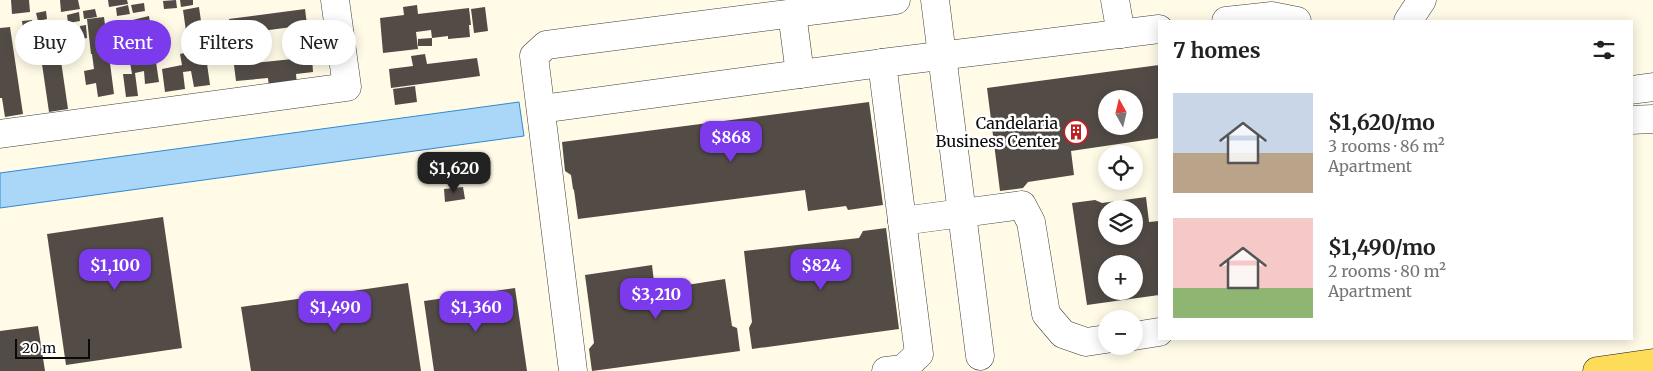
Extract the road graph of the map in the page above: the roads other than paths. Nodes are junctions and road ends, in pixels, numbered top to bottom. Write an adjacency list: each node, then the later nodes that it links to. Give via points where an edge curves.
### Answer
1 (335, 0): 18 (street, via 347,87)
2 (896, 0): 5 (street)
3 (935, 0): 10 (street)
4 (1116, 0): 9 (street)
5 (792, 13): 12 (street); 15 (street, via 546,45 534,56)
6 (1235, 20): 7 (street, via 1272,16)
7 (1292, 20)
8 (1158, 29): 9 (street)
9 (1121, 34): 10 (street)
10 (943, 55): 11 (street); 19 (street)
11 (882, 62): 12 (street); 20 (street)
12 (800, 74): 15 (street)
13 (1653, 87): 14 (street)
14 (1633, 90)
15 (541, 109): 26 (street)
16 (1653, 119): 17 (street)
17 (1633, 120)
18 (0, 134)
19 (963, 214): 20 (street); 23 (street, via 1022,206 1031,222 1046,314 1063,334 1086,342); 25 (street)
20 (902, 221): 27 (street, via 919,354 903,369)
21 (1158, 332): 22 (street)
22 (1143, 335)
23 (1098, 340)
24 (1653, 363): 28 (main road)
25 (980, 366)
26 (573, 371)
27 (886, 371)
28 (1603, 371)

